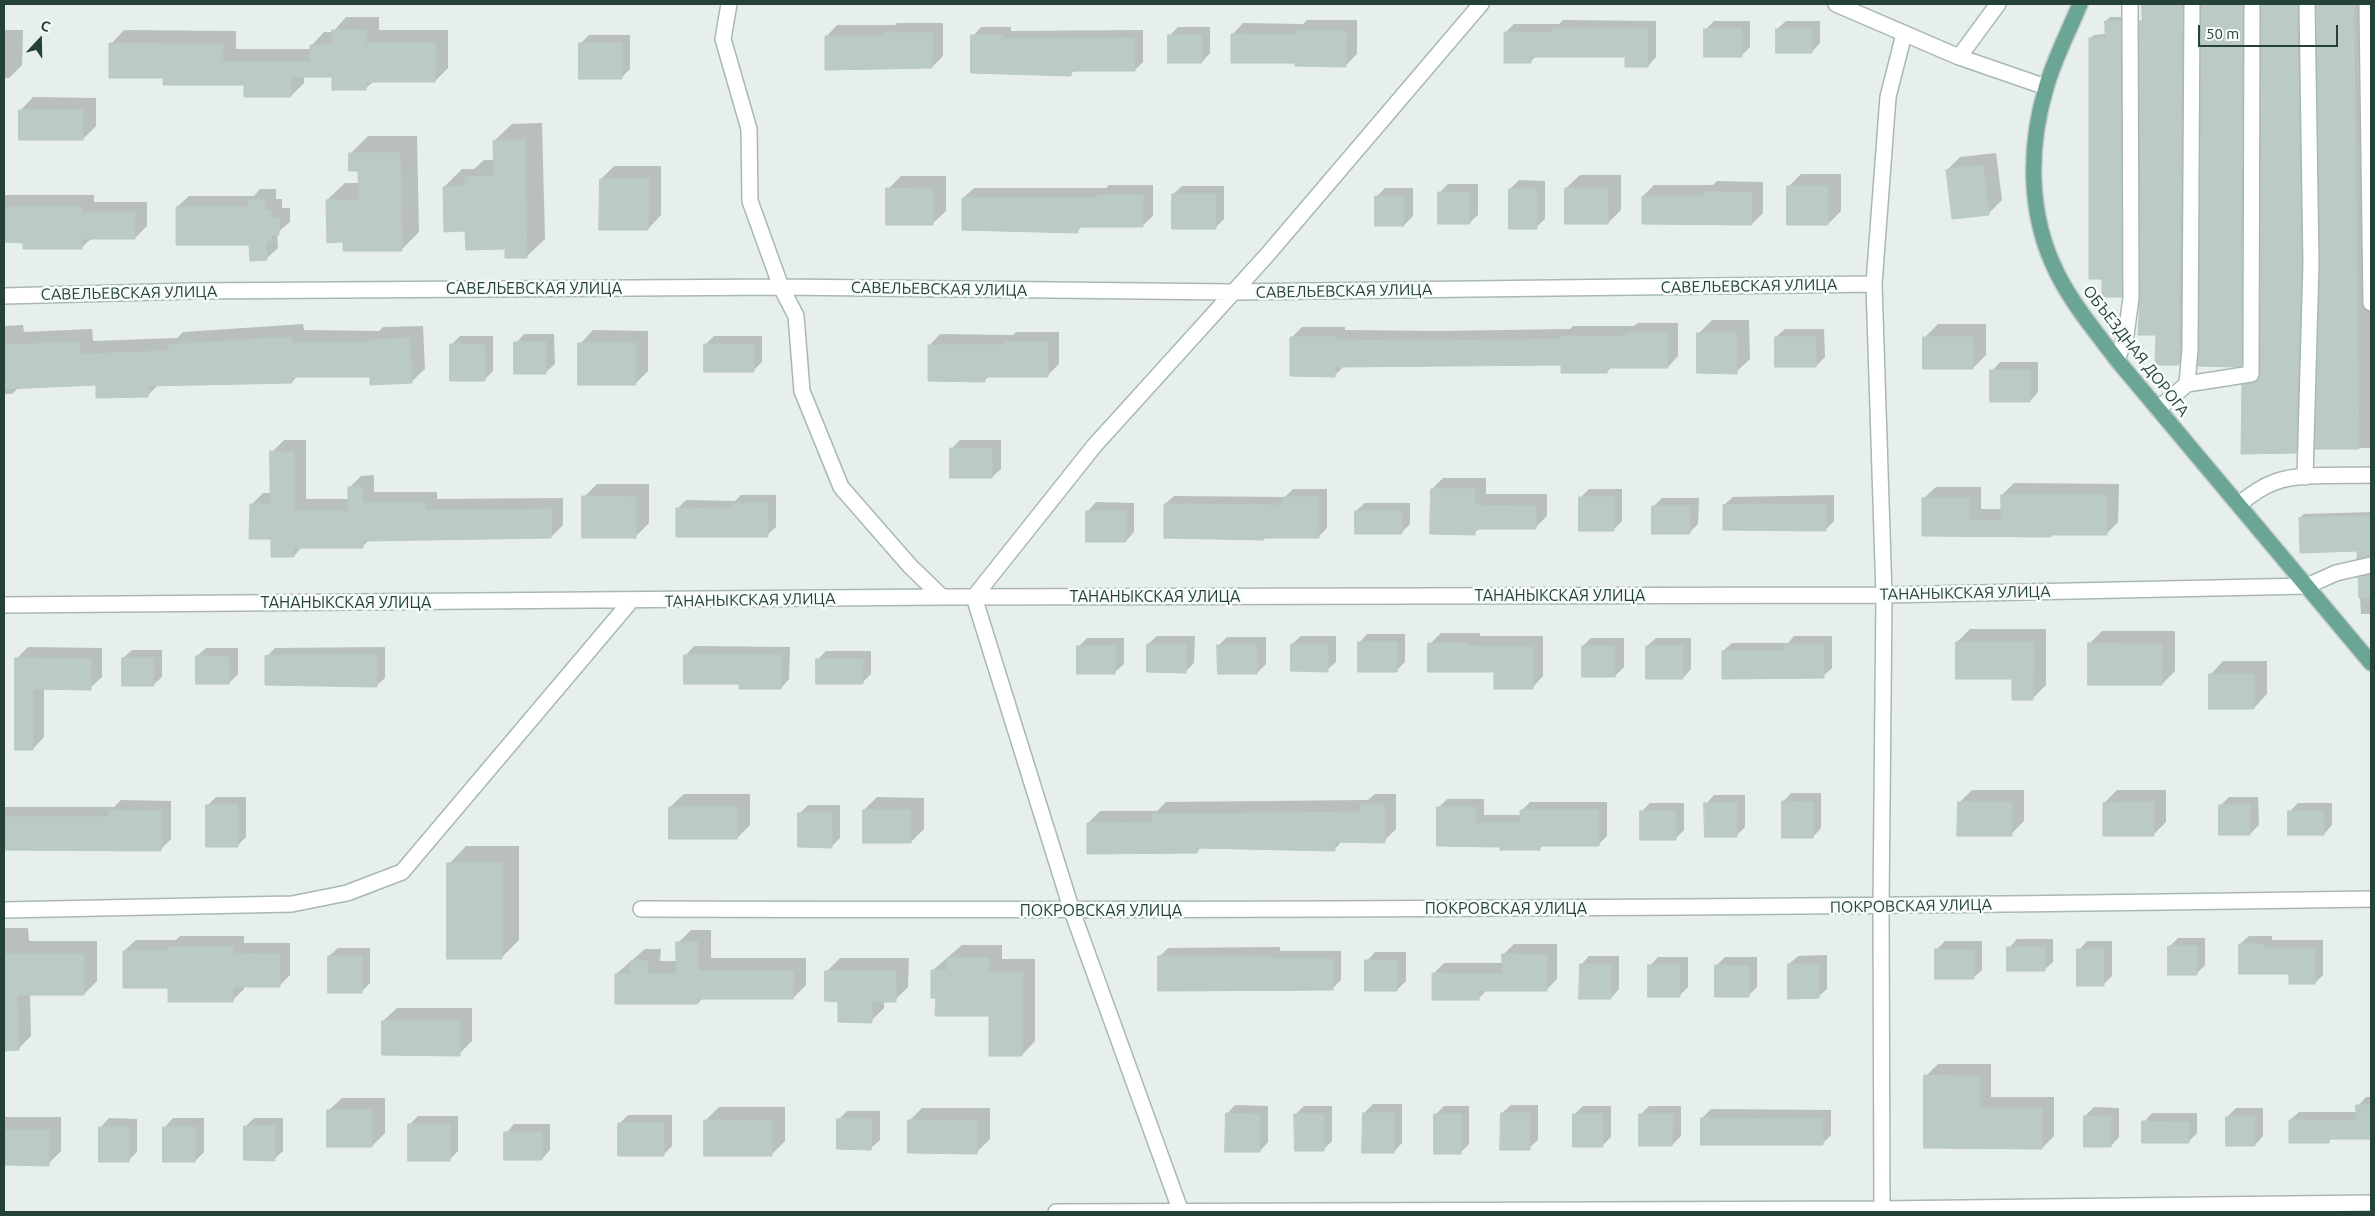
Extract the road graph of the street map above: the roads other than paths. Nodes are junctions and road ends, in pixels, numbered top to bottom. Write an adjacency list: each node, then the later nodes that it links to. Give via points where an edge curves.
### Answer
1 (729, 4): 15 (street, via 722,39 749,129 750,201)
2 (1481, 4): 16 (street)
3 (1836, 4): 11 (street)
4 (1998, 4): 12 (street)
5 (2080, 4): 13 (main road, ОБЪЕЗДНАЯ ДОРОГА)
6 (2130, 4): 19 (street, via 2131,298 2126,335)
7 (2192, 4): 20 (street)
8 (2252, 4): 20 (street, via 2250,374)
9 (2307, 4): 23 (street, via 2311,264)
10 (2367, 4): 18 (street)
11 (1904, 34): 12 (street); 14 (street, via 1888,97)
12 (1959, 57): 13 (street)
13 (2046, 87): 19 (main road, ОБЪЕЗДНАЯ ДОРОГА, via 2034,148 2036,206 2056,272 2077,308)
14 (1874, 284): 16 (street, САВЕЛЬЕВСКАЯ УЛИЦА); 27 (street)
15 (781, 287): 16 (street, САВЕЛЬЕВСКАЯ УЛИЦА); 17 (street, САВЕЛЬЕВСКАЯ УЛИЦА, via 202,291); 28 (street, via 796,316 802,391 841,487 910,566)
16 (1233, 292): 29 (street, via 1095,446)
17 (4, 296)
18 (2371, 303)
19 (2117, 360): 21 (main road, ОБЪЕЗДНАЯ ДОРОГА)
20 (2187, 384): 21 (street)
21 (2158, 409): 24 (main road, ОБЪЕЗДНАЯ ДОРОГА)
22 (2371, 475): 23 (street)
23 (2305, 477): 24 (street, via 2277,481 2257,490)
24 (2239, 504): 26 (main road, ОБЪЕЗДНАЯ ДОРОГА)
25 (2371, 565): 26 (street, via 2336,573)
26 (2307, 586): 27 (street, ТАНАНЫКСКАЯ УЛИЦА); 32 (main road, ОБЪЕЗДНАЯ ДОРОГА)
27 (1884, 595): 29 (street, ТАНАНЫКСКАЯ УЛИЦА); 34 (street)
28 (942, 597): 29 (street, ТАНАНЫКСКАЯ УЛИЦА); 30 (street, ТАНАНЫКСКАЯ УЛИЦА)
29 (974, 597): 37 (street)
30 (631, 601): 31 (street, ТАНАНЫКСКАЯ УЛИЦА); 35 (street, via 402,872 347,893 292,904)
31 (4, 606)
32 (2371, 663)
33 (2371, 899): 34 (street, ПОКРОВСКАЯ УЛИЦА)
34 (1881, 907): 37 (street, ПОКРОВСКАЯ УЛИЦА); 40 (street)
35 (4, 910)
36 (641, 910): 37 (street, ПОКРОВСКАЯ УЛИЦА)
37 (1072, 911): 39 (street)
38 (2371, 1203): 40 (street)
39 (1181, 1211): 40 (street); 41 (street)
40 (1881, 1211)
41 (1056, 1212)

